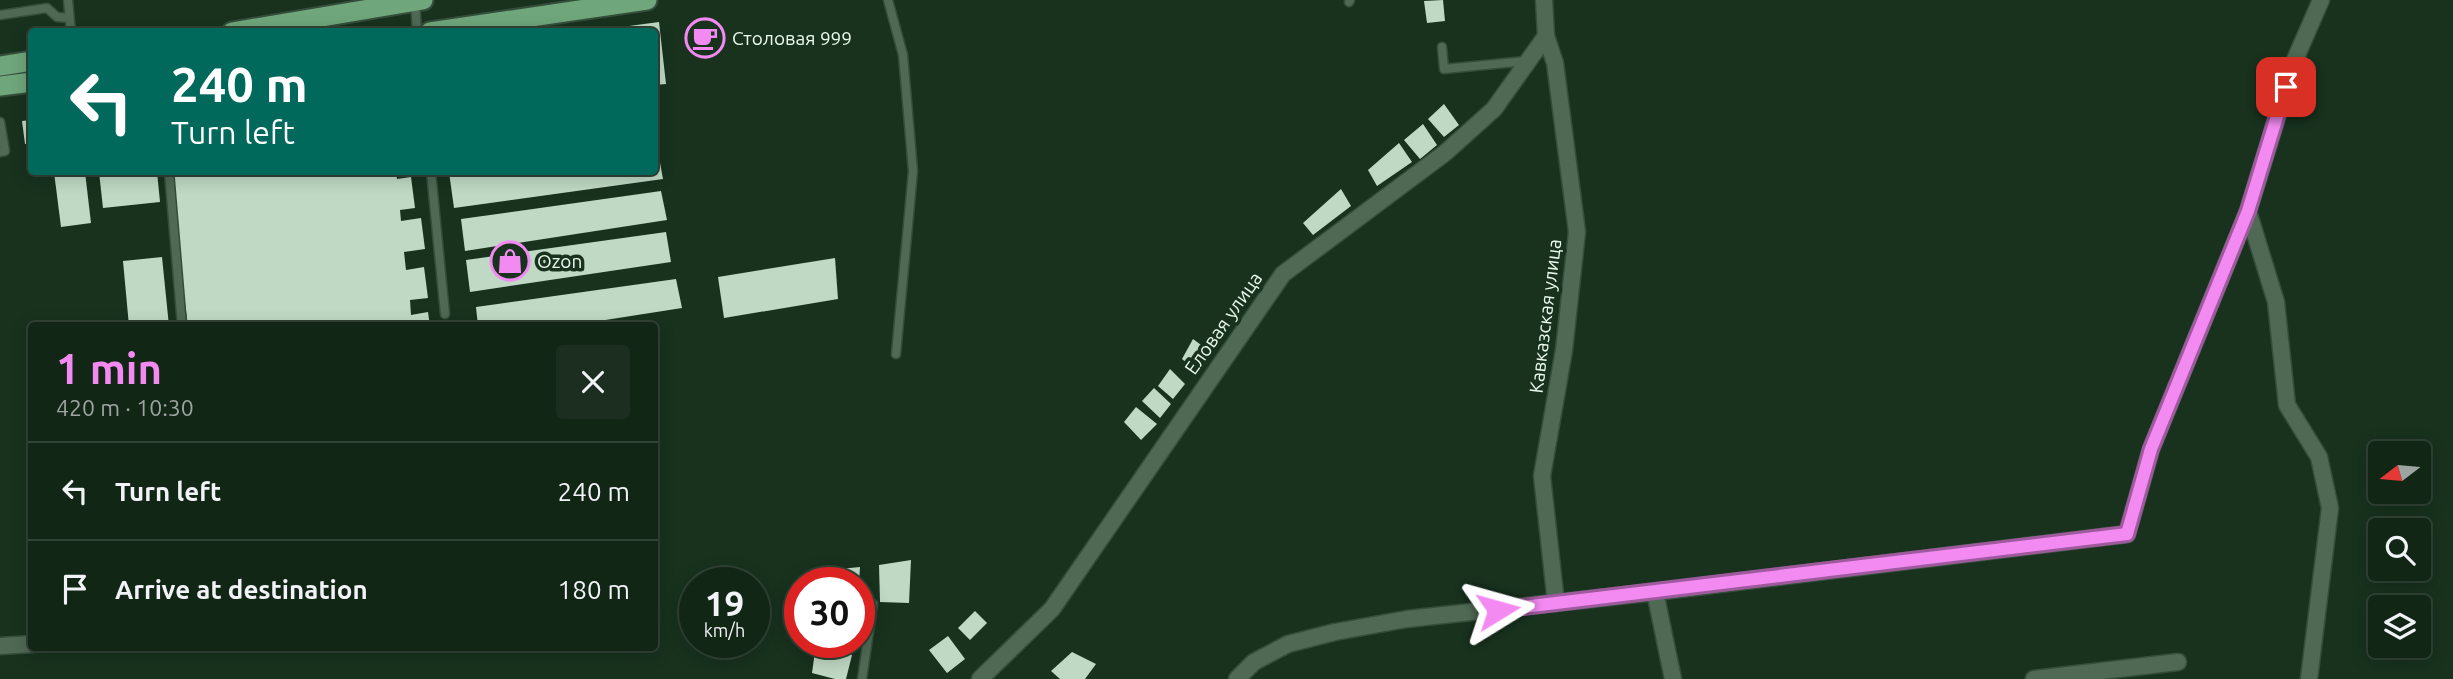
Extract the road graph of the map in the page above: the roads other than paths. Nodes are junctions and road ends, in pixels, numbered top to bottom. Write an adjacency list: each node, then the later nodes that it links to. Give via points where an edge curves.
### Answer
1 (68, 0): 8 (lane)
2 (647, 0): 12 (main road)
3 (888, 0): 27 (lane, via 903,55 913,171)
4 (1544, 0): 13 (street, Кавказская улица)
5 (2321, 0): 24 (street, via 2294,62)
6 (419, 1): 10 (main road); 11 (lane)
7 (0, 15): 8 (lane, via 47,8 57,17)
8 (69, 18): 9 (lane)
9 (70, 28)
10 (256, 28)
11 (417, 28)
12 (457, 28)
13 (1546, 36): 15 (street, Еловая улица); 29 (street, Кавказская улица, via 1555,63 1577,232 1564,350 1542,476)
14 (1441, 47): 15 (lane, via 1444,69)
15 (1529, 60): 35 (street, Еловая улица, via 1494,109 1455,144 1283,274 1052,609)
16 (28, 62): 17 (main road)
17 (0, 66)
18 (28, 82): 19 (main road)
19 (0, 86)
20 (0, 122): 21 (lane, via 5,151)
21 (0, 152)
22 (169, 175): 26 (lane)
23 (431, 175): 25 (lane)
24 (2248, 211): 28 (street, via 2151,449 2127,534); 39 (street, via 2276,302 2287,405 2319,457 2330,508)
25 (445, 314)
26 (182, 322)
27 (896, 354)
28 (1655, 592): 29 (street); 37 (street)
29 (1556, 603): 36 (street, via 1407,619 1335,632 1288,644 1254,662)
30 (28, 644): 31 (street)
31 (0, 646)
32 (865, 658): 34 (lane)
33 (2178, 662): 38 (street)
34 (862, 679)
35 (980, 679)
36 (1237, 679)
37 (1673, 679)
38 (2034, 679)
39 (2309, 679)

